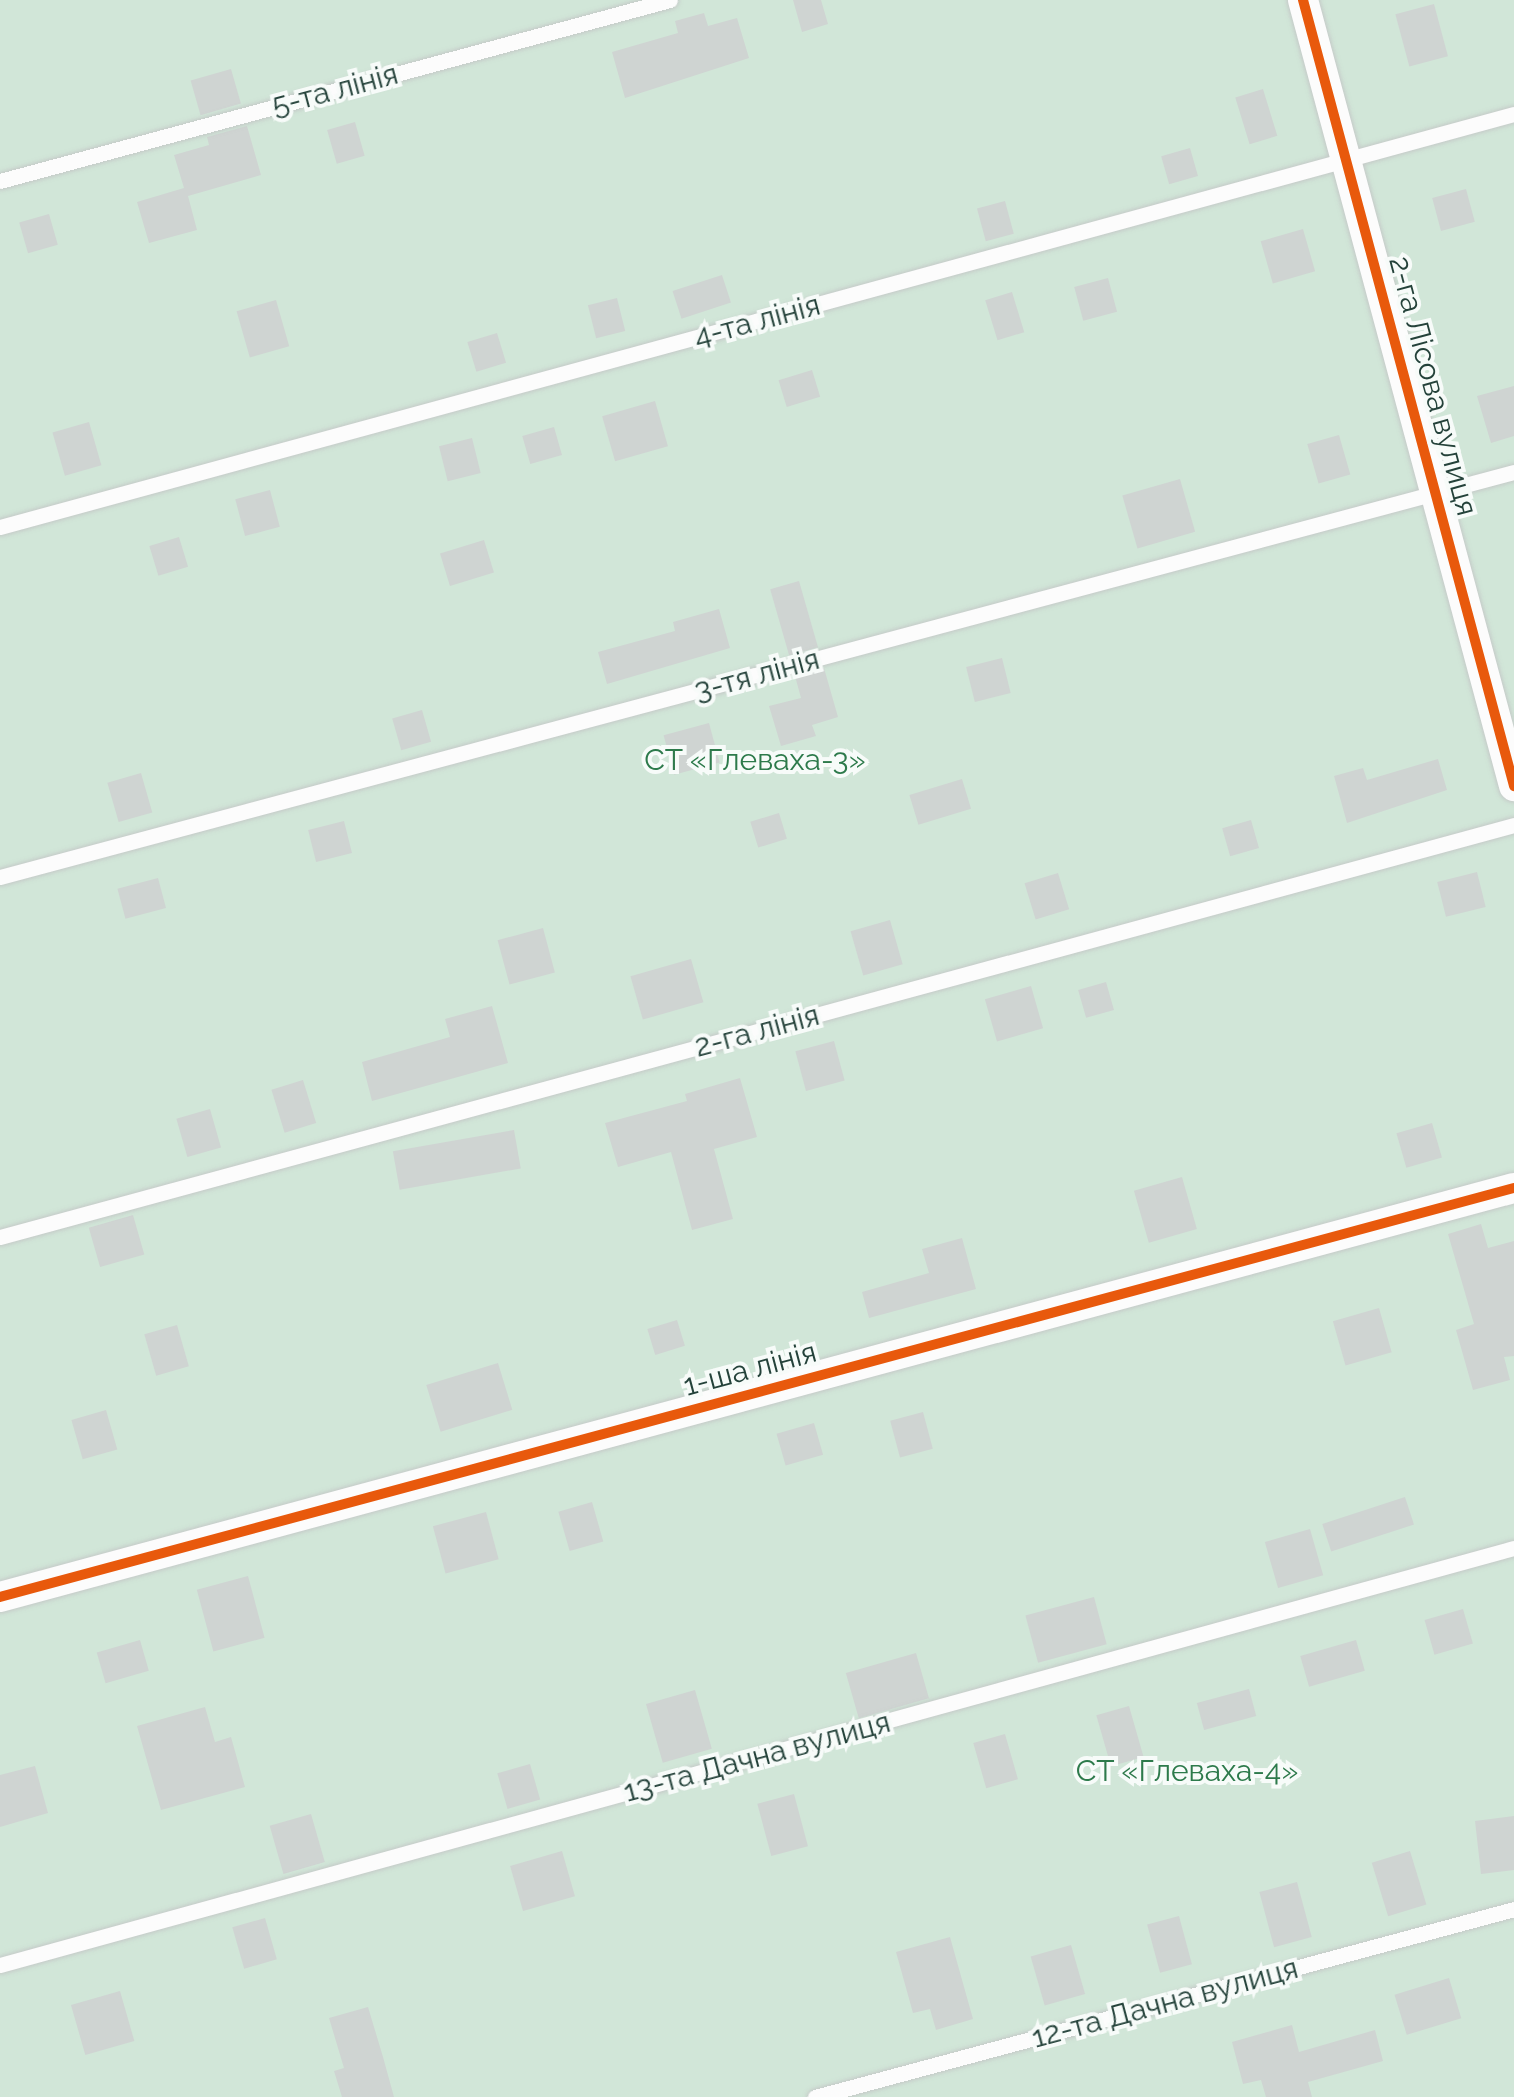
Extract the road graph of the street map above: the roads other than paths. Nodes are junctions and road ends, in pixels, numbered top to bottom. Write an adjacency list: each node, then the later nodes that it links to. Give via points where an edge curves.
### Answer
1 (670, 0): 5 (lane, 5-та лінія)
2 (1304, 0): 4 (street, 2-га Лісова вулиця)
3 (1514, 114): 4 (lane, 4-та лінія)
4 (1346, 161): 7 (street, 2-га Лісова вулиця); 8 (lane, 4-та лінія)
5 (0, 181)
6 (1514, 472): 7 (lane, 3-тя лінія)
7 (1436, 493): 9 (street, 2-га Лісова вулиця); 11 (lane, 3-тя лінія)
8 (0, 527)
9 (1514, 786)
10 (1514, 826): 13 (lane, 2-га лінія)
11 (0, 877)
12 (1514, 1188): 15 (street, 1-ша лінія)
13 (0, 1237)
14 (1514, 1548): 17 (lane, 13-та Дачна вулиця)
15 (0, 1597)
16 (1514, 1909): 18 (lane, 12-та Дачна вулиця)
17 (0, 1965)
18 (815, 2097)

